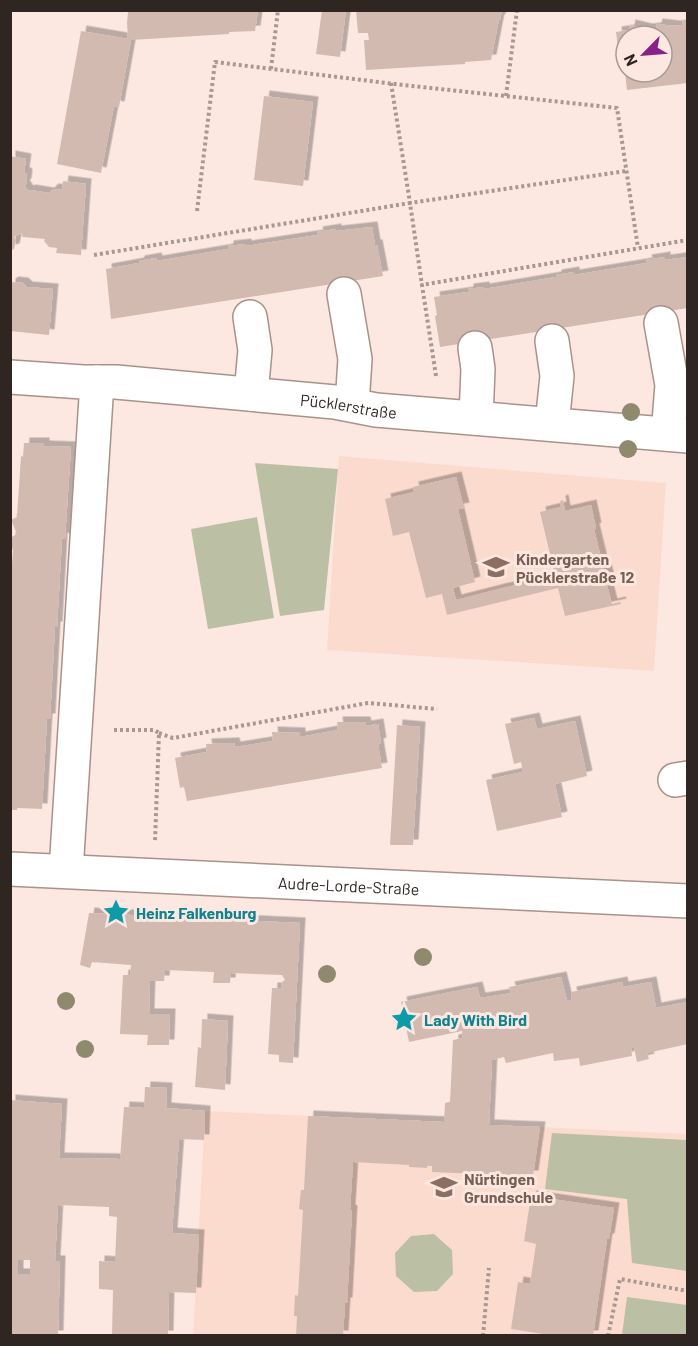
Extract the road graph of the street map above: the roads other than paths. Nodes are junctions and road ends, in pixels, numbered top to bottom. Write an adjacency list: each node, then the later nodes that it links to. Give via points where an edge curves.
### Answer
1 (344, 294): 9 (street, via 355,358)
2 (250, 317): 8 (street, via 255,350)
3 (661, 322): 12 (street)
4 (552, 341): 11 (street, via 557,376)
5 (475, 348): 10 (street)
6 (10, 377): 7 (street, Pücklerstraße)
7 (97, 382): 8 (street, Pücklerstraße); 14 (street)
8 (251, 394): 9 (street, Pücklerstraße)
9 (352, 405): 10 (street, Pücklerstraße)
10 (476, 418): 11 (street, Pücklerstraße)
11 (552, 424): 12 (street, Pücklerstraße)
12 (678, 435)
13 (10, 869): 14 (street, Audre-Lorde-Straße)
14 (66, 871): 15 (street, Audre-Lorde-Straße)
15 (687, 901)

